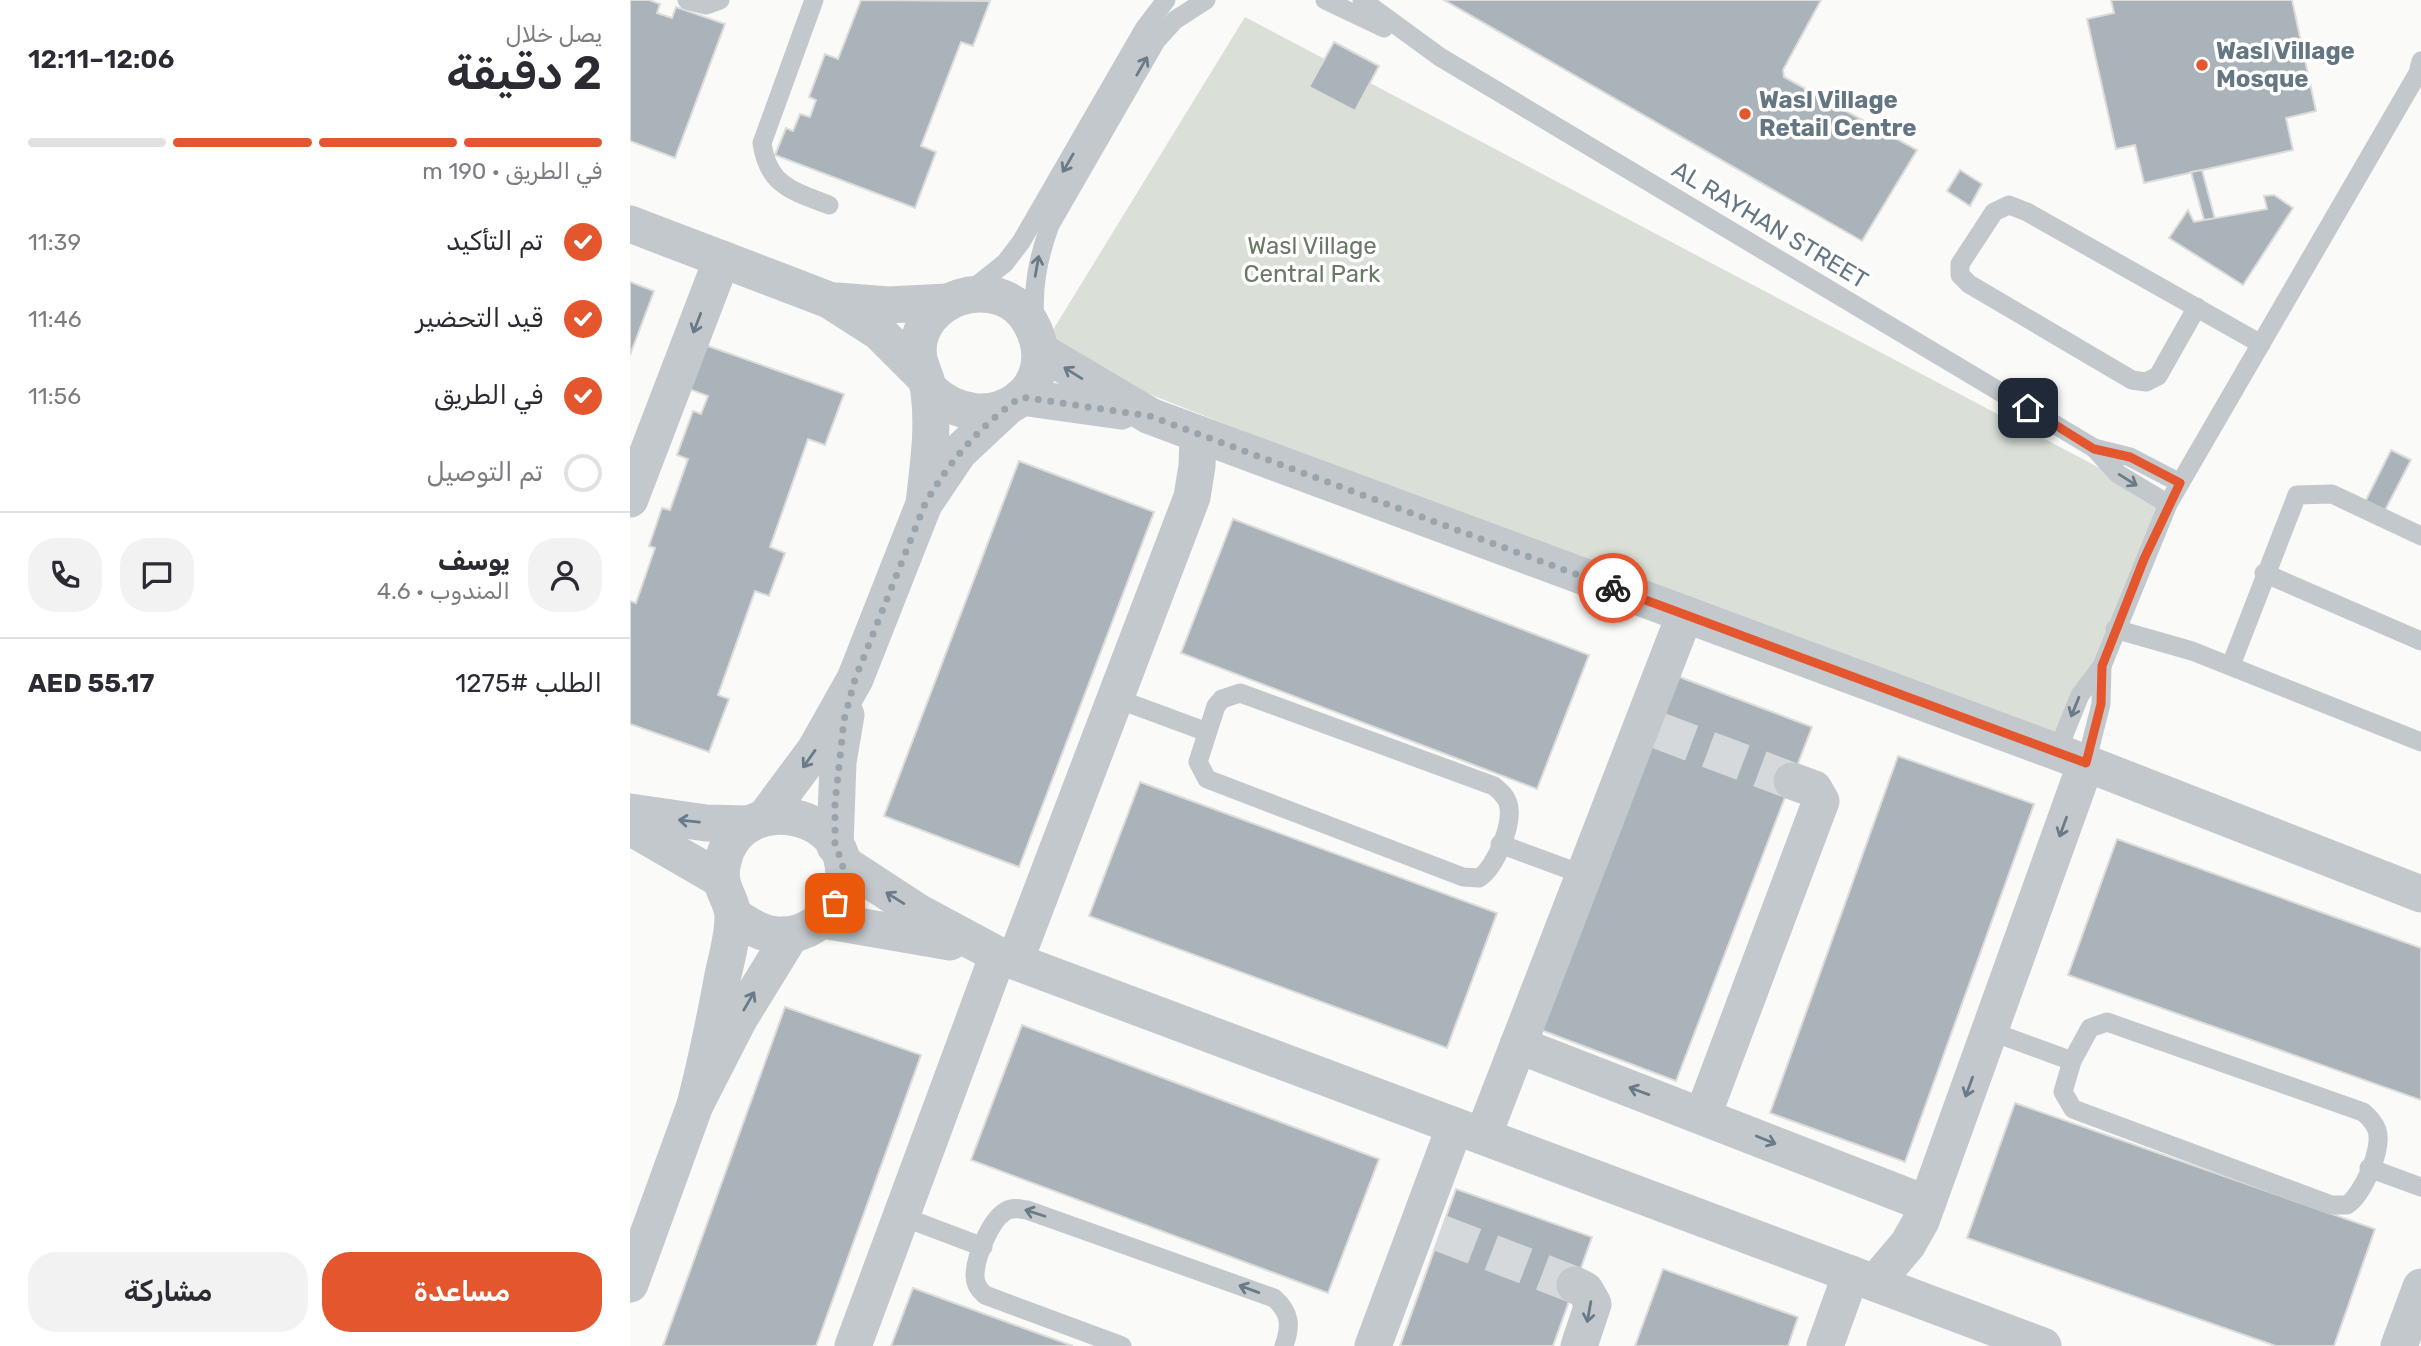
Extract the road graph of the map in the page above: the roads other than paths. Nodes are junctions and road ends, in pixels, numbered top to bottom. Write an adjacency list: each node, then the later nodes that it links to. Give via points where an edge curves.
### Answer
1 (687, 0): 2 (lane, via 706,5)
2 (720, 0)
3 (814, 0): 11 (lane, via 762,143 774,177 789,189)
4 (1166, 0): 10 (lane, via 1144,29)
5 (1206, 0): 10 (lane, one-way to 5, via 1156,41 1175,20)
6 (1325, 0): 8 (lane)
7 (1362, 0): 8 (lane)
8 (1420, 45): 23 (lane, AL RAYHAN STREET)
9 (2420, 68): 18 (lane)
10 (1092, 136): 14 (lane, one-way to 14, via 1005,263); 17 (lane, one-way to 10, via 1035,279 1040,252)
11 (829, 205)
12 (630, 224): 13 (street)
13 (722, 259): 15 (street); 25 (street, one-way to 25)
14 (956, 298): 15 (street, via 888,305); 17 (street, via 982,293 1000,297 1028,318); 19 (street, via 934,312 919,341)
15 (829, 300): 19 (street, via 879,332)
16 (2197, 307): 16 (lane, via 2158,376 2146,382 2132,380 1969,284 1959,275 1960,264 1994,212 2009,205); 18 (lane)
17 (1038, 343): 20 (street, via 1032,383); 21 (street, one-way to 17)
18 (2261, 344): 24 (lane)
19 (925, 382): 20 (street, via 944,403 963,412 984,414); 26 (street, via 930,446)
20 (1013, 403): 21 (street); 26 (street, via 959,452)
21 (1150, 416): 22 (street)
22 (1198, 435): 30 (street); 36 (street, via 1192,497)
23 (2094, 449): 24 (lane, AL RAYHAN STREET, via 2130,457); 27 (lane, AL RAYHAN STREET, one-way to 27, via 2118,474)
24 (2180, 483): 27 (lane)
25 (630, 499)
26 (925, 504): 35 (street)
27 (2168, 504): 31 (lane)
28 (2421, 536): 29 (lane, via 2332,494 2297,495)
29 (2264, 573): 32 (lane); 33 (lane)
30 (1685, 614): 39 (street); 46 (street, via 1649,727)
31 (2115, 629): 33 (lane); 34 (lane)
32 (2421, 641)
33 (2231, 665): 38 (lane)
34 (2102, 666): 39 (lane, via 2101,704); 39 (lane, one-way to 39, via 2080,695)
35 (855, 679): 42 (street, one-way to 42, via 815,750); 45 (street, via 838,762)
36 (1115, 698): 37 (lane); 52 (street)
37 (1207, 732): 44 (lane, via 1198,762 1215,784 1471,879 1486,874); 44 (lane, via 1216,706 1240,693 1494,786 1503,793 1510,812)
38 (2421, 742)
39 (2072, 758): 48 (street); 53 (street, one-way to 53)
40 (1792, 781): 57 (street, via 1814,789 1821,801)
41 (630, 812): 42 (street, one-way to 41, via 679,820)
42 (757, 820): 45 (street, via 786,815 805,819 822,830); 47 (street, via 727,848)
43 (630, 827): 47 (street)
44 (1500, 844): 46 (lane)
45 (839, 855): 50 (street, via 841,884); 52 (street, one-way to 45, via 918,912)
46 (1584, 875): 54 (street)
47 (720, 879): 49 (street)
48 (2421, 894)
49 (733, 915): 51 (street, via 750,927); 56 (street)
50 (823, 920): 51 (street); 52 (street, via 911,934)
51 (790, 936): 56 (street, one-way to 51, via 739,1019)
52 (1007, 958): 58 (street); 62 (street)
53 (1990, 1031): 55 (lane); 61 (street, one-way to 61)
54 (1518, 1045): 57 (street, one-way to 54); 58 (street)
55 (2072, 1061): 59 (lane, via 2063,1092 2073,1109 2331,1205 2354,1200); 59 (lane, via 2090,1028 2107,1022 2363,1112 2378,1138)
56 (695, 1105): 65 (street)
57 (1703, 1115): 61 (street, one-way to 61)
58 (1469, 1131): 64 (street); 71 (street)
59 (2369, 1168): 60 (lane)
60 (2421, 1187)
61 (1927, 1204): 64 (street, via 1908,1244)
62 (901, 1216): 63 (lane); 68 (street)
63 (984, 1247): 69 (lane, via 975,1278 985,1295); 70 (lane, one-way to 63, via 1290,1325 1274,1298 1027,1210 1009,1209 1001,1214)
64 (1863, 1279): 73 (street); 74 (street)
65 (630, 1284)
66 (1575, 1285): 72 (street, one-way to 72, via 1586,1290 1593,1304)
67 (2421, 1287): 75 (street)
68 (853, 1346)
69 (1122, 1346)
70 (1284, 1346)
71 (1373, 1346)
72 (1579, 1346)
73 (1825, 1346)
74 (2043, 1346)
75 (2399, 1346)

